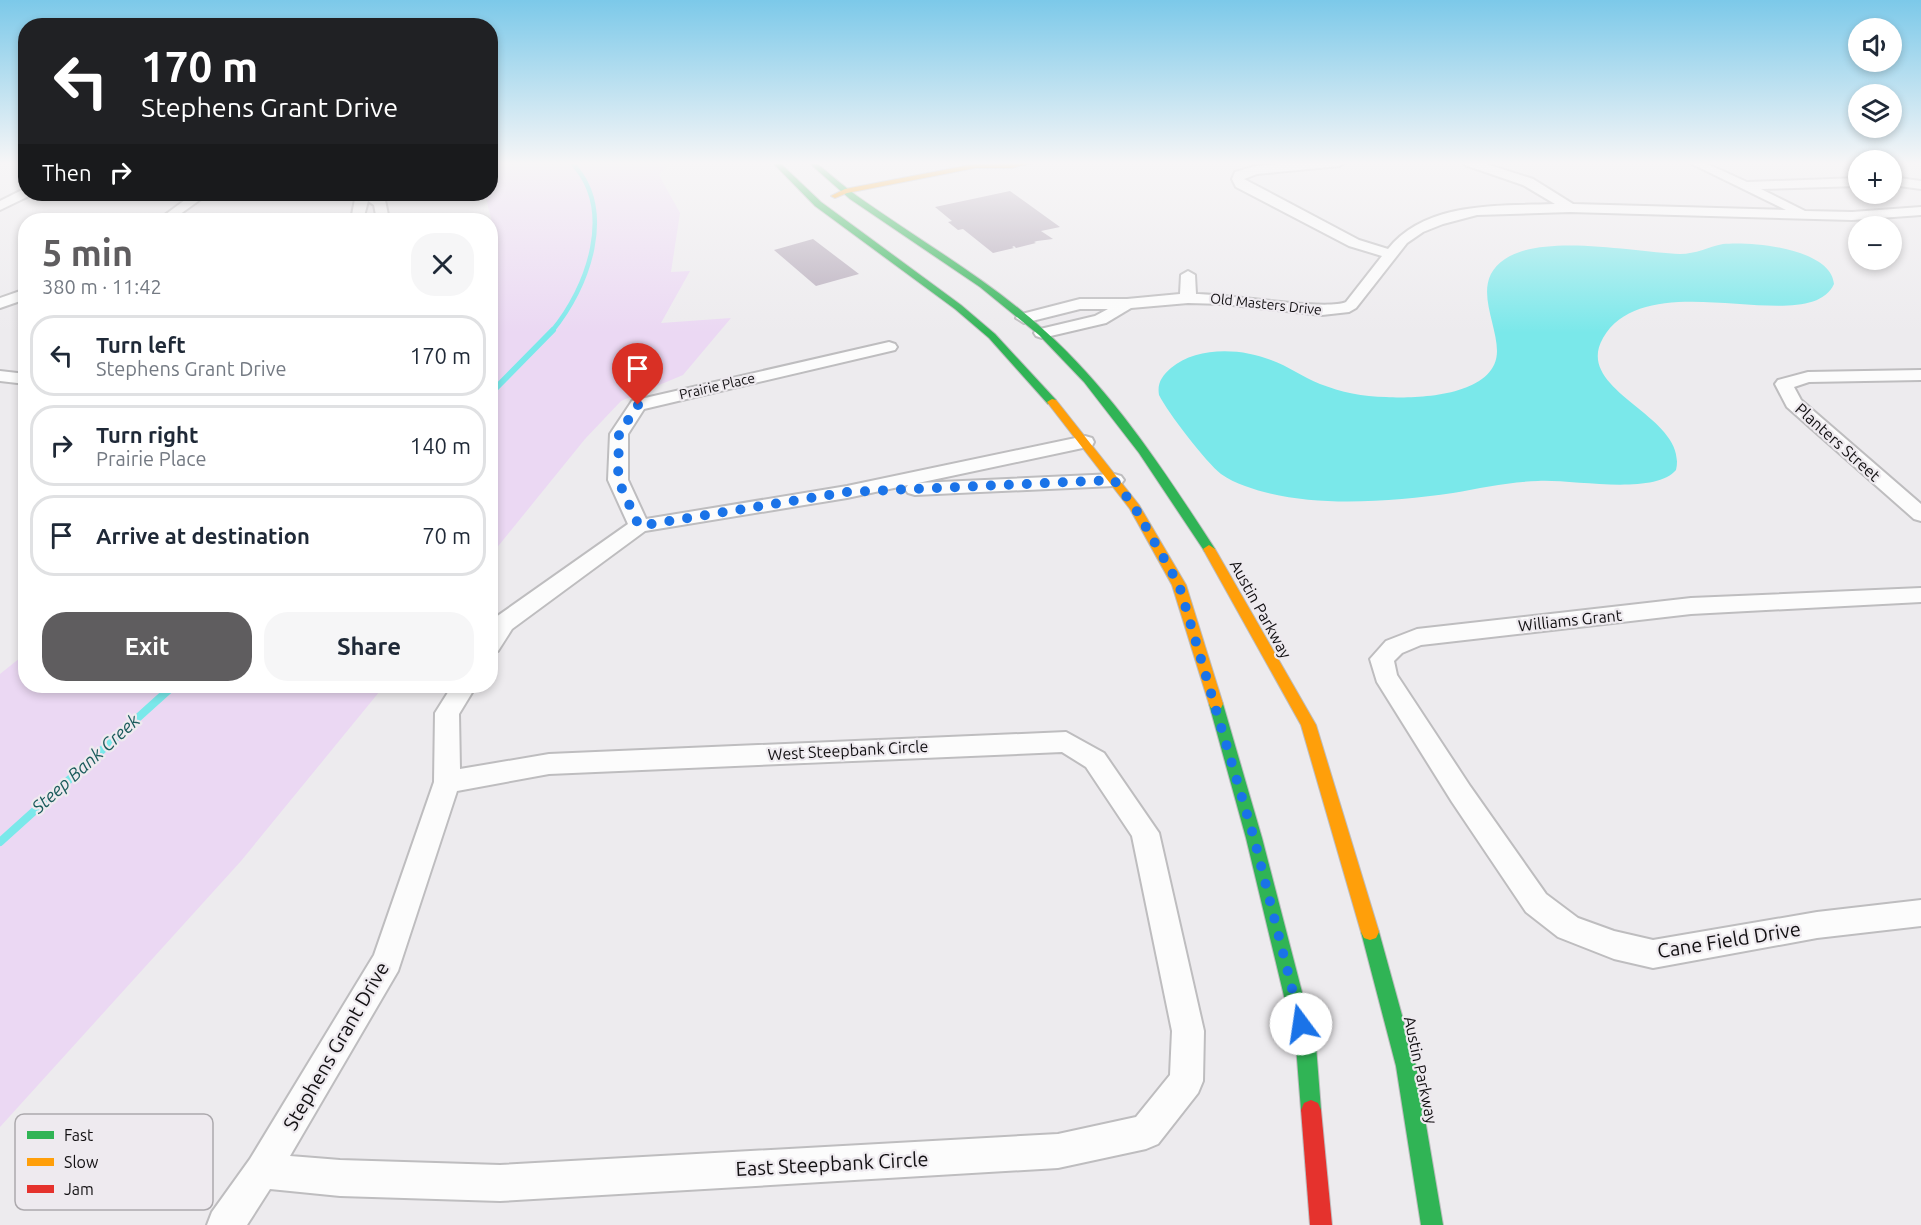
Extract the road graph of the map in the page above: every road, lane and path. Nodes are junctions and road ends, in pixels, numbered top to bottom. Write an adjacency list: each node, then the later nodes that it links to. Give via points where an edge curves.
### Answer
1 (839, 219): 21 (main road, via 992,336)
2 (885, 219): 14 (main road, Austin Parkway, via 983,285)
3 (1308, 219): 7 (street, via 1354,243)
4 (1445, 219): 7 (street, Old Masters Drive, via 1418,229)
5 (1901, 219): 6 (street)
6 (1911, 224)
7 (1391, 254): 13 (street, Old Masters Drive, via 1351,305)
8 (1188, 275): 10 (street, Old Masters Drive)
9 (18, 296): 11 (street)
10 (1188, 298): 12 (street, Old Masters Drive); 13 (street, Old Masters Drive)
11 (0, 303)
12 (1127, 304): 14 (street, Old Masters Drive, via 1080,304); 16 (street, Old Masters Drive, via 1100,320)
13 (1343, 309): 15 (street, Old Masters Drive)
14 (1024, 318): 16 (main road, Austin Parkway)
15 (1356, 322)
16 (1042, 333): 22 (main road, Austin Parkway, via 1088,380)
17 (889, 347): 26 (street, Prairie Place, via 638,405 619,434 618,480)
18 (1921, 375): 25 (street, Planters Street, via 1808,377 1784,384 1793,403)
19 (0, 376): 20 (street)
20 (18, 378)
21 (1085, 441): 22 (main road); 23 (main road); 24 (street)
22 (1140, 455): 37 (main road, Austin Parkway, via 1198,530 1308,725 1406,1066)
23 (1117, 476): 24 (street); 36 (main road, via 1179,585 1251,827 1306,1046)
24 (847, 492): 26 (street)
25 (1921, 515)
26 (639, 526): 28 (street, via 504,623)
27 (1921, 595): 31 (street, Williams Grant, via 1691,606 1417,637 1394,647 1382,659 1385,676)
28 (498, 632)
29 (460, 693): 30 (street, Stephens Grant Drive, via 447,713)
30 (447, 782): 32 (street, West Steepbank Circle, via 549,764 1066,742 1095,760 1145,833); 34 (street, Stephens Grant Drive, via 387,961)
31 (1461, 794): 33 (street, Cane Field Drive, via 1536,903 1568,928 1614,945 1653,954 1816,925)
32 (1158, 895): 34 (street, East Steepbank Circle, via 1188,1031 1186,1081 1146,1132 1058,1151 500,1183 340,1178)
33 (1921, 913)
34 (262, 1171): 35 (street, Stephens Grant Drive)
35 (225, 1225)
36 (1321, 1225)
37 (1432, 1225)

